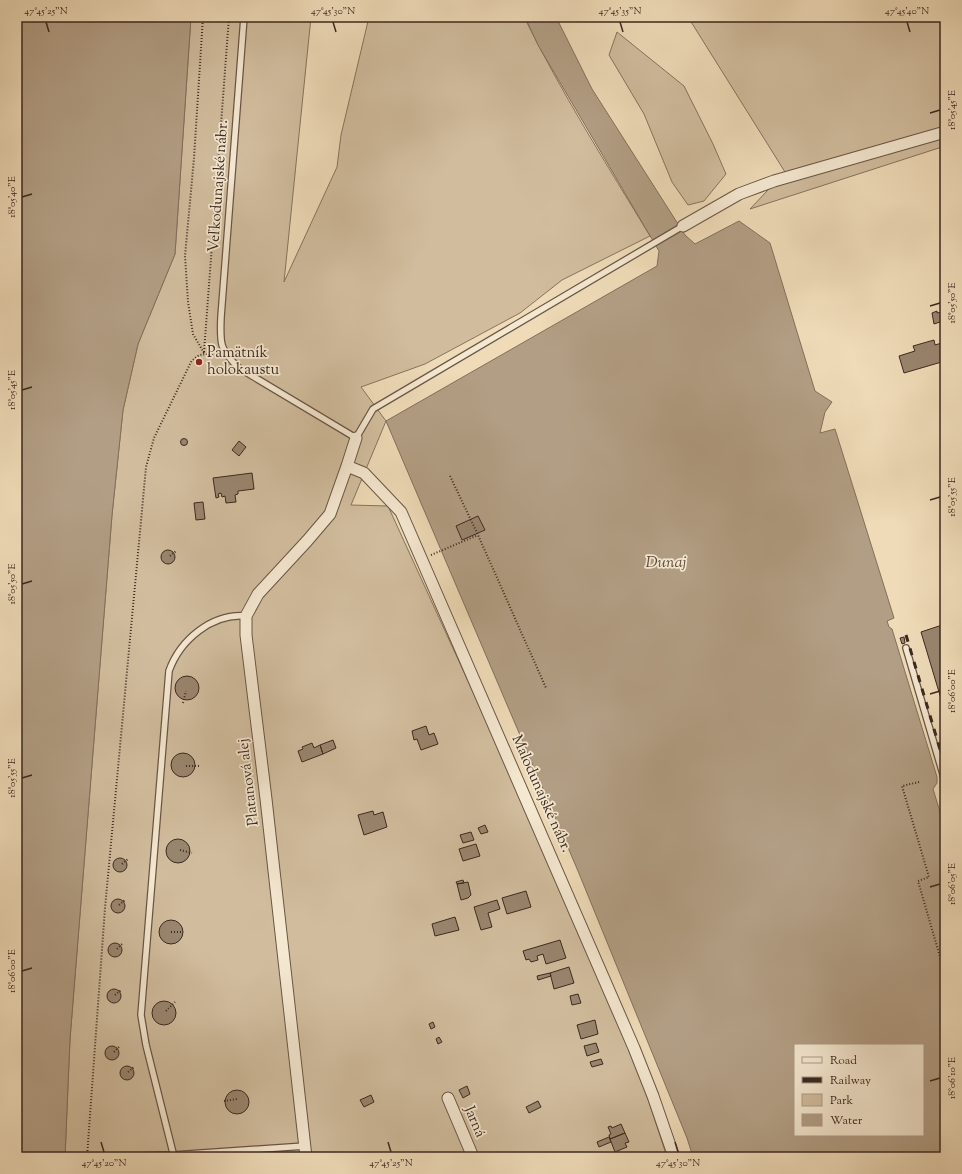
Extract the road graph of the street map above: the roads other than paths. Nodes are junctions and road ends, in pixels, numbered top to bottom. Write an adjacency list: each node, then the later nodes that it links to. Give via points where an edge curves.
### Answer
1 (244, 17): 4 (lane, Veľkodunajské nábr., via 221,317 222,345 227,357 239,368)
2 (945, 132): 3 (street, via 774,181 739,194)
3 (683, 226): 4 (lane, via 373,409)
4 (356, 438): 5 (street, Platanová alej)
5 (347, 466): 6 (street, Platanová alej, via 330,514 258,594); 14 (street, Malodunajské nábr., via 364,473 402,512 634,1048)
6 (246, 616): 10 (street, Platanová alej, via 246,635); 11 (lane, via 228,616 205,627 178,652 169,671 141,1015)
7 (906, 648): 8 (lane)
8 (945, 781)
9 (448, 1098): 13 (street, Jarná)
10 (306, 1152): 11 (lane)
11 (174, 1156): 12 (lane)
12 (104, 1157)
13 (473, 1157)
14 (674, 1157)

